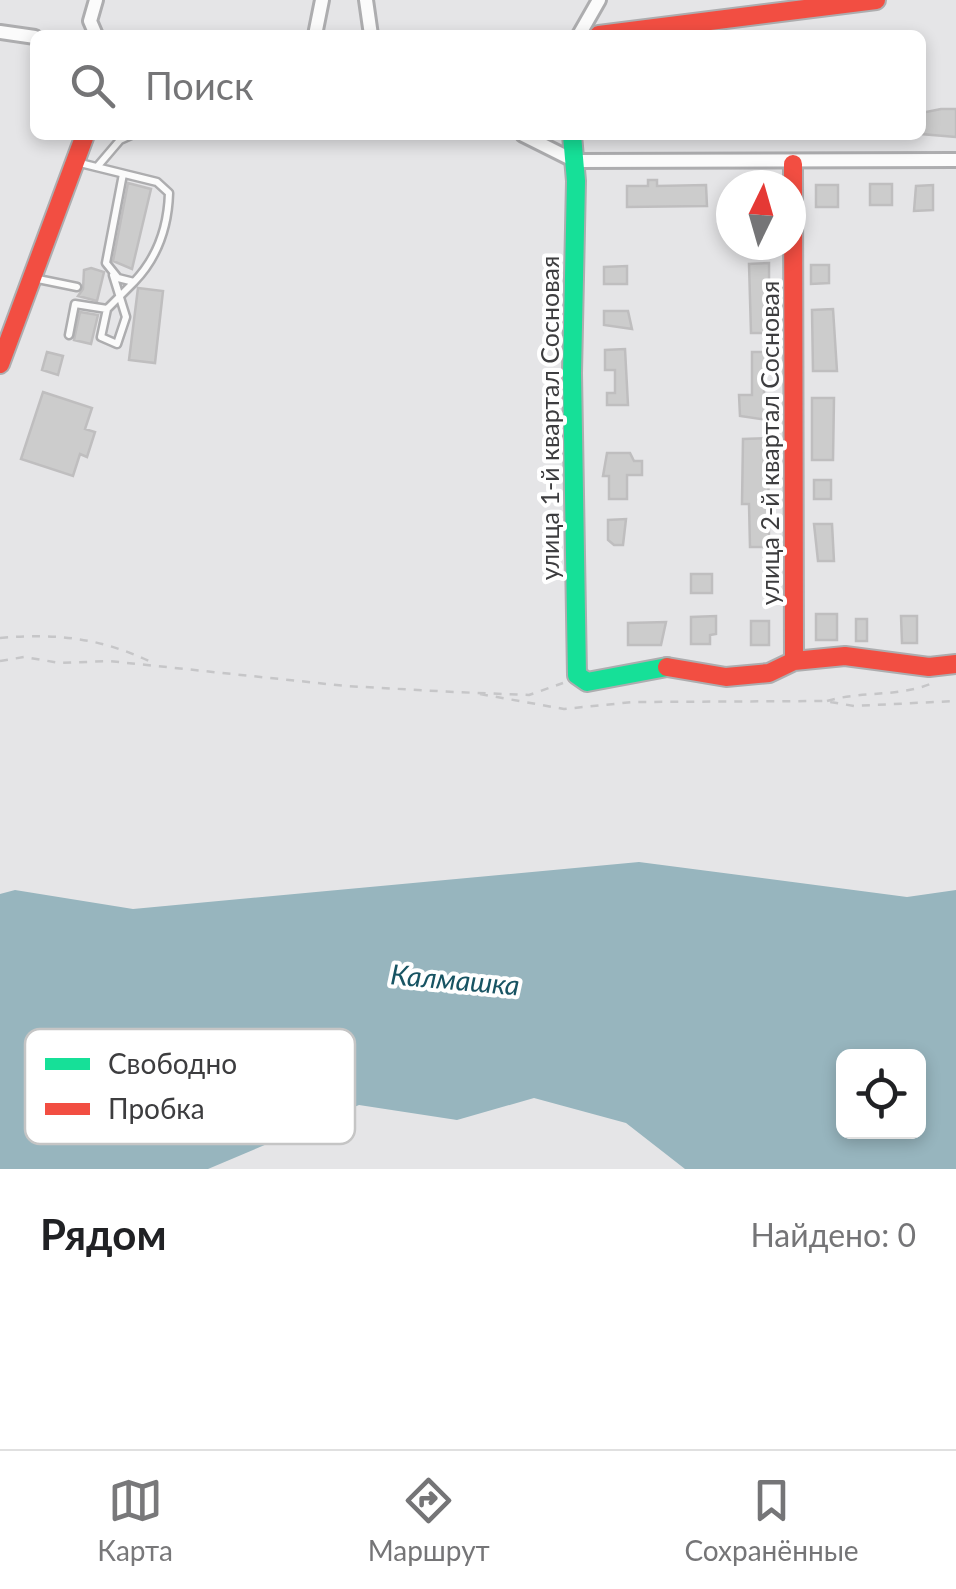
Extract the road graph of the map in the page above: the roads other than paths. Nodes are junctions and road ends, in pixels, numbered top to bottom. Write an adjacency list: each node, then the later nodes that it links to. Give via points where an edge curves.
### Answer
1 (96, 0): 6 (street)
2 (322, 0): 7 (street)
3 (366, 0): 8 (street)
4 (599, 0): 9 (street)
5 (876, 0): 10 (street)
6 (94, 30)
7 (316, 30)
8 (370, 30)
9 (583, 30)
10 (639, 30)
11 (0, 32): 12 (street)
12 (30, 36)
13 (83, 140): 19 (street)
14 (126, 140): 21 (lane)
15 (533, 140): 18 (street)
16 (573, 140): 18 (street, улица 1-й квартал Сосновая)
17 (956, 160): 20 (street)
18 (575, 161): 20 (street); 31 (street, улица 1-й квартал Сосновая, via 577,676 586,682 662,666 726,677)
19 (75, 162): 21 (lane); 24 (street)
20 (793, 164): 31 (street, улица 2-й квартал Сосновая)
21 (97, 167): 22 (lane)
22 (123, 174): 23 (lane, via 106,262); 25 (lane, via 157,182 169,193 155,256)
23 (113, 274): 25 (lane); 27 (lane)
24 (32, 278): 26 (lane); 30 (street)
25 (134, 282): 27 (lane)
26 (77, 287)
27 (118, 301): 28 (lane); 28 (lane, via 126,317 117,344 101,337)
28 (107, 309): 29 (lane, via 75,304)
29 (68, 335)
30 (0, 364)
31 (794, 661): 32 (street, via 845,656)
32 (956, 664)

